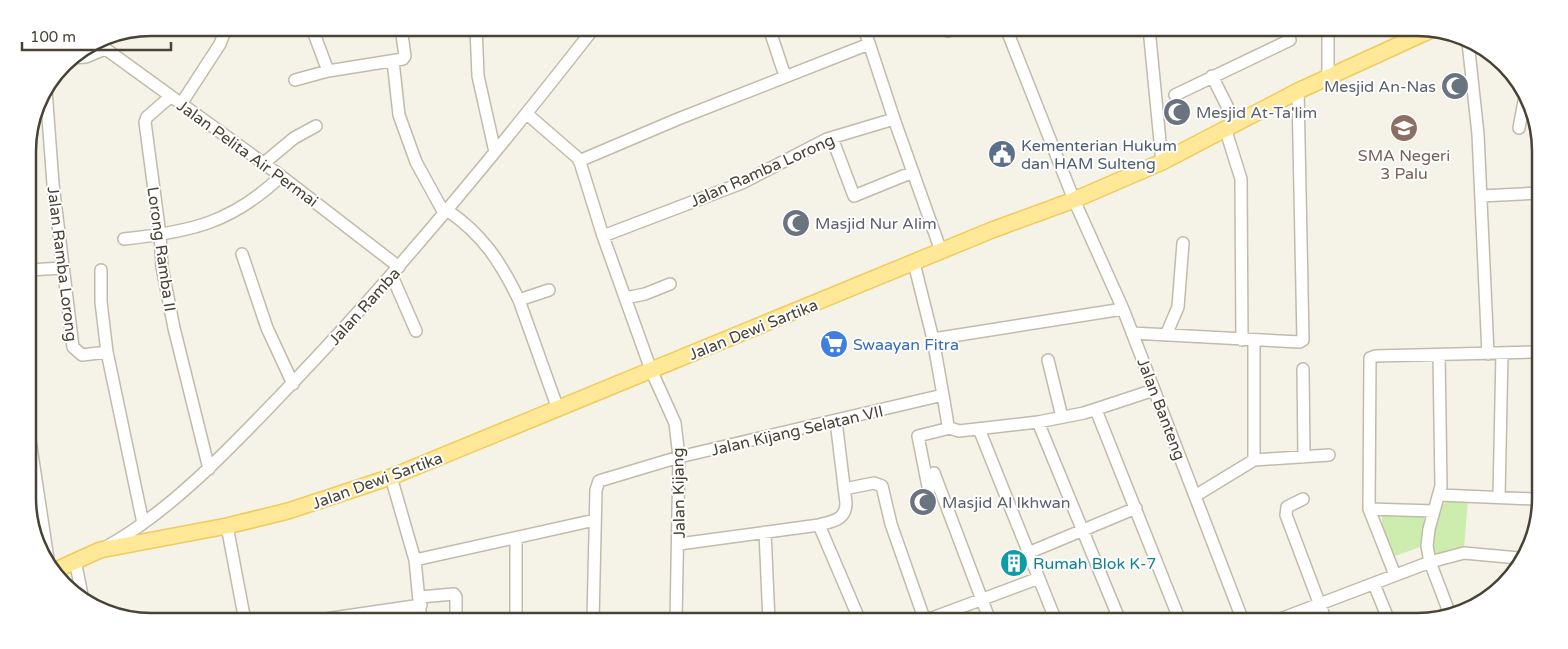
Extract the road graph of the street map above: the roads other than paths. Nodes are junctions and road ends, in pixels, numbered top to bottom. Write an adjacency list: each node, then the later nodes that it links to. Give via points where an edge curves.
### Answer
1 (223, 36): 25 (street)
2 (315, 36): 17 (street)
3 (402, 36): 16 (street, via 405,57)
4 (476, 36): 34 (street, via 478,76)
5 (588, 36): 28 (street, Jalan Ramba)
6 (772, 36): 18 (street)
7 (866, 36): 13 (street)
8 (1009, 36): 42 (street, Jalan Banteng)
9 (1150, 36): 36 (street)
10 (1328, 36): 20 (street)
11 (1418, 36): 20 (main road, Jalan Dewi Sartika)
12 (1290, 40): 19 (street)
13 (869, 44): 18 (street); 29 (street)
14 (103, 47): 24 (street, Jalan Pelita Air Permai)
15 (1469, 49): 41 (street)
16 (393, 61): 17 (street); 43 (street, via 399,115 416,162)
17 (328, 71): 21 (street)
18 (785, 76): 35 (street)
19 (1212, 76): 23 (street); 30 (street)
20 (1328, 77): 22 (main road, Jalan Dewi Sartika)
21 (296, 80)
22 (1298, 91): 30 (main road, Jalan Dewi Sartika); 65 (street, via 1303,339 1300,342)
23 (1175, 95)
24 (170, 97): 25 (street, Jalan Pelita Air Permai); 44 (street, Lorong Ramba II, via 145,122)
25 (181, 104): 37 (street, Jalan Pelita Air Permai)
26 (1523, 107): 32 (street)
27 (43, 114): 51 (street, Jalan Ramba Lorong)
28 (527, 114): 34 (street, Jalan Ramba); 35 (street)
29 (894, 119): 33 (street, Jalan Ramba Lorong); 38 (street)
30 (1230, 125): 36 (main road, Jalan Dewi Sartika); 64 (street, via 1241,179)
31 (316, 126): 37 (street, via 294,138)
32 (1519, 128)
33 (832, 138): 38 (street, via 853,196); 45 (street, Jalan Ramba Lorong, via 742,183)
34 (495, 152): 43 (street, Jalan Ramba)
35 (579, 161): 45 (street)
36 (1162, 162): 42 (main road, Jalan Dewi Sartika)
37 (264, 163): 39 (street, Jalan Pelita Air Permai)
38 (913, 172): 48 (street)
39 (281, 176): 44 (street, via 258,198 237,210 192,229); 54 (street, Jalan Pelita Air Permai)
40 (1532, 193): 41 (street)
41 (1481, 196): 68 (street)
42 (1074, 200): 48 (main road, Jalan Dewi Sartika); 59 (street, Jalan Banteng)
43 (446, 212): 54 (street, Jalan Ramba); 58 (street, via 469,225 484,242 504,269)
44 (160, 235): 46 (street); 88 (street, Lorong Ramba II, via 162,268 174,328)
45 (603, 236): 57 (street)
46 (124, 239)
47 (1183, 243): 62 (street, via 1178,307)
48 (941, 251): 50 (main road, Jalan Dewi Sartika)
49 (242, 254): 74 (street, via 267,328)
50 (914, 263): 63 (street); 73 (main road, Jalan Dewi Sartika)
51 (63, 268): 52 (street); 66 (street, Jalan Ramba Lorong, via 74,350 82,355)
52 (36, 270)
53 (101, 270): 66 (street)
54 (395, 271): 60 (street); 74 (street, Jalan Ramba)
55 (670, 284): 57 (street)
56 (549, 290): 58 (street)
57 (625, 298): 73 (street)
58 (520, 300): 77 (street)
59 (1123, 309): 61 (street, Jalan Banteng); 63 (street)
60 (416, 332)
61 (1132, 333): 62 (street); 75 (street, Jalan Banteng)
62 (1166, 335): 64 (street)
63 (933, 339): 76 (street)
64 (1242, 340): 65 (street)
65 (1254, 341): 87 (street)
66 (107, 352): 103 (street)
67 (1532, 352): 69 (street)
68 (1488, 354): 69 (street); 70 (street)
69 (1502, 354): 96 (street)
70 (1439, 355): 94 (street); 100 (street, via 1370,358)
71 (1048, 360): 79 (street)
72 (1303, 369): 86 (street)
73 (651, 370): 77 (main road, Jalan Dewi Sartika); 85 (street, Jalan Kijang, via 675,423)
74 (292, 384): 88 (street, Jalan Ramba)
75 (1154, 390): 78 (street); 95 (street, Jalan Banteng)
76 (943, 395): 80 (street, Jalan Kijang Selatan VII); 82 (street)
77 (558, 409): 90 (main road, Jalan Dewi Sartika)
78 (1096, 410): 79 (street); 99 (street)
79 (1062, 417): 81 (street)
80 (836, 421): 85 (street, Jalan Kijang Selatan VII); 92 (street)
81 (1038, 422): 83 (street); 106 (street)
82 (950, 428): 83 (street, via 955,431); 93 (street, via 918,436)
83 (979, 429): 112 (street)
84 (1329, 455): 86 (street)
85 (679, 457): 102 (street, Jalan Kijang Selatan VII, via 599,481); 110 (street, Jalan Kijang)
86 (1304, 457): 87 (street)
87 (1254, 460): 95 (street)
88 (209, 468): 103 (street, Jalan Ramba)
89 (934, 473): 122 (street)
90 (391, 477): 105 (main road, Jalan Dewi Sartika, via 299,508); 115 (street)
91 (36, 480): 109 (street)
92 (844, 489): 104 (street, via 844,515 839,520); 135 (street, via 874,483 882,486 889,518)
93 (929, 492)
94 (1440, 495): 96 (street); 101 (street)
95 (1196, 496): 141 (street, Jalan Banteng)
96 (1499, 497): 98 (street)
97 (1303, 499): 124 (street, via 1287,506 1286,515)
98 (1532, 499)
99 (1136, 508): 106 (street); 140 (street)
100 (1369, 509): 101 (street); 118 (street)
101 (1434, 511): 116 (street, via 1427,542)
102 (595, 520): 108 (street); 131 (street, Jalan Kijang Selatan VII)
103 (142, 522): 111 (street, Jalan Ramba)
104 (819, 525): 107 (street); 134 (street)
105 (227, 526): 111 (main road, Jalan Dewi Sartika); 126 (street)
106 (1084, 529): 112 (street); 139 (street)
107 (765, 532): 110 (street); 133 (street)
108 (516, 538): 115 (street); 130 (street)
109 (46, 543)
110 (679, 544): 132 (street, Jalan Kijang)
111 (100, 550): 114 (main road, Jalan Dewi Sartika)
112 (1028, 553): 119 (street)
113 (1515, 558): 116 (street, via 1464,553)
114 (76, 560): 117 (main road, Jalan Dewi Sartika); 121 (street)
115 (415, 560): 123 (street)
116 (1430, 562): 118 (street); 125 (street)
117 (60, 567)
118 (1395, 575): 120 (street)
119 (1038, 578): 122 (street); 138 (street)
120 (1374, 584): 124 (street); 144 (street)
121 (81, 588)
122 (982, 599): 136 (street); 137 (street)
123 (420, 601): 127 (street); 128 (street); 129 (street, via 454,594)
124 (1320, 604): 142 (street); 143 (street)
125 (1448, 608)
126 (243, 613)
127 (358, 613)
128 (421, 613)
129 (455, 613)
130 (516, 613)
131 (593, 613)
132 (676, 613)
133 (769, 613)
134 (857, 613)
135 (922, 613)
136 (946, 613)
137 (987, 613)
138 (1053, 613)
139 (1117, 613)
140 (1177, 613)
141 (1239, 613)
142 (1296, 613)
143 (1323, 613)
144 (1386, 613)

